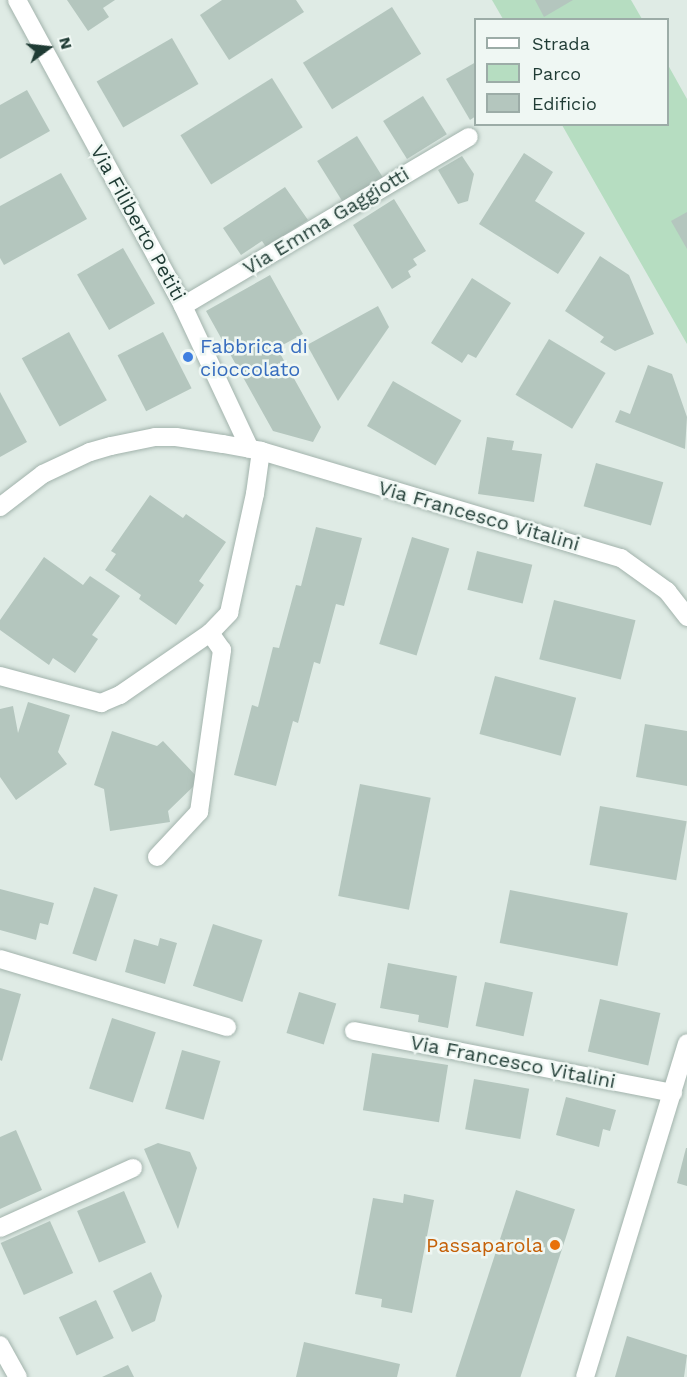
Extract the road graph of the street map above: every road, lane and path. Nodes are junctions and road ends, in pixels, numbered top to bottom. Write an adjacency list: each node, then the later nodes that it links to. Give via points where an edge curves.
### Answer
1 (16, 0): 3 (street, Via Filiberto Petiti)
2 (469, 137): 3 (street, Via Emma Gaggiotti)
3 (183, 306): 4 (street, Via Filiberto Petiti)
4 (256, 450): 5 (street, Via Francesco Vitalini, via 176,437 134,440 69,461 27,485); 6 (street, Via Francesco Vitalini, via 621,558 667,591); 7 (street, via 255,494 229,613)
5 (0, 507)
6 (687, 617)
7 (210, 633): 8 (street, via 120,695 101,703); 9 (street, via 222,650 199,812)
8 (0, 675)
9 (158, 857)
10 (0, 959): 11 (street)
11 (227, 1027)
12 (354, 1031): 14 (street, Via Francesco Vitalini)
13 (687, 1043): 14 (street)
14 (673, 1093): 19 (street)
15 (133, 1168): 16 (street)
16 (0, 1228)
17 (0, 1344): 18 (street)
18 (18, 1377)
19 (585, 1377)

